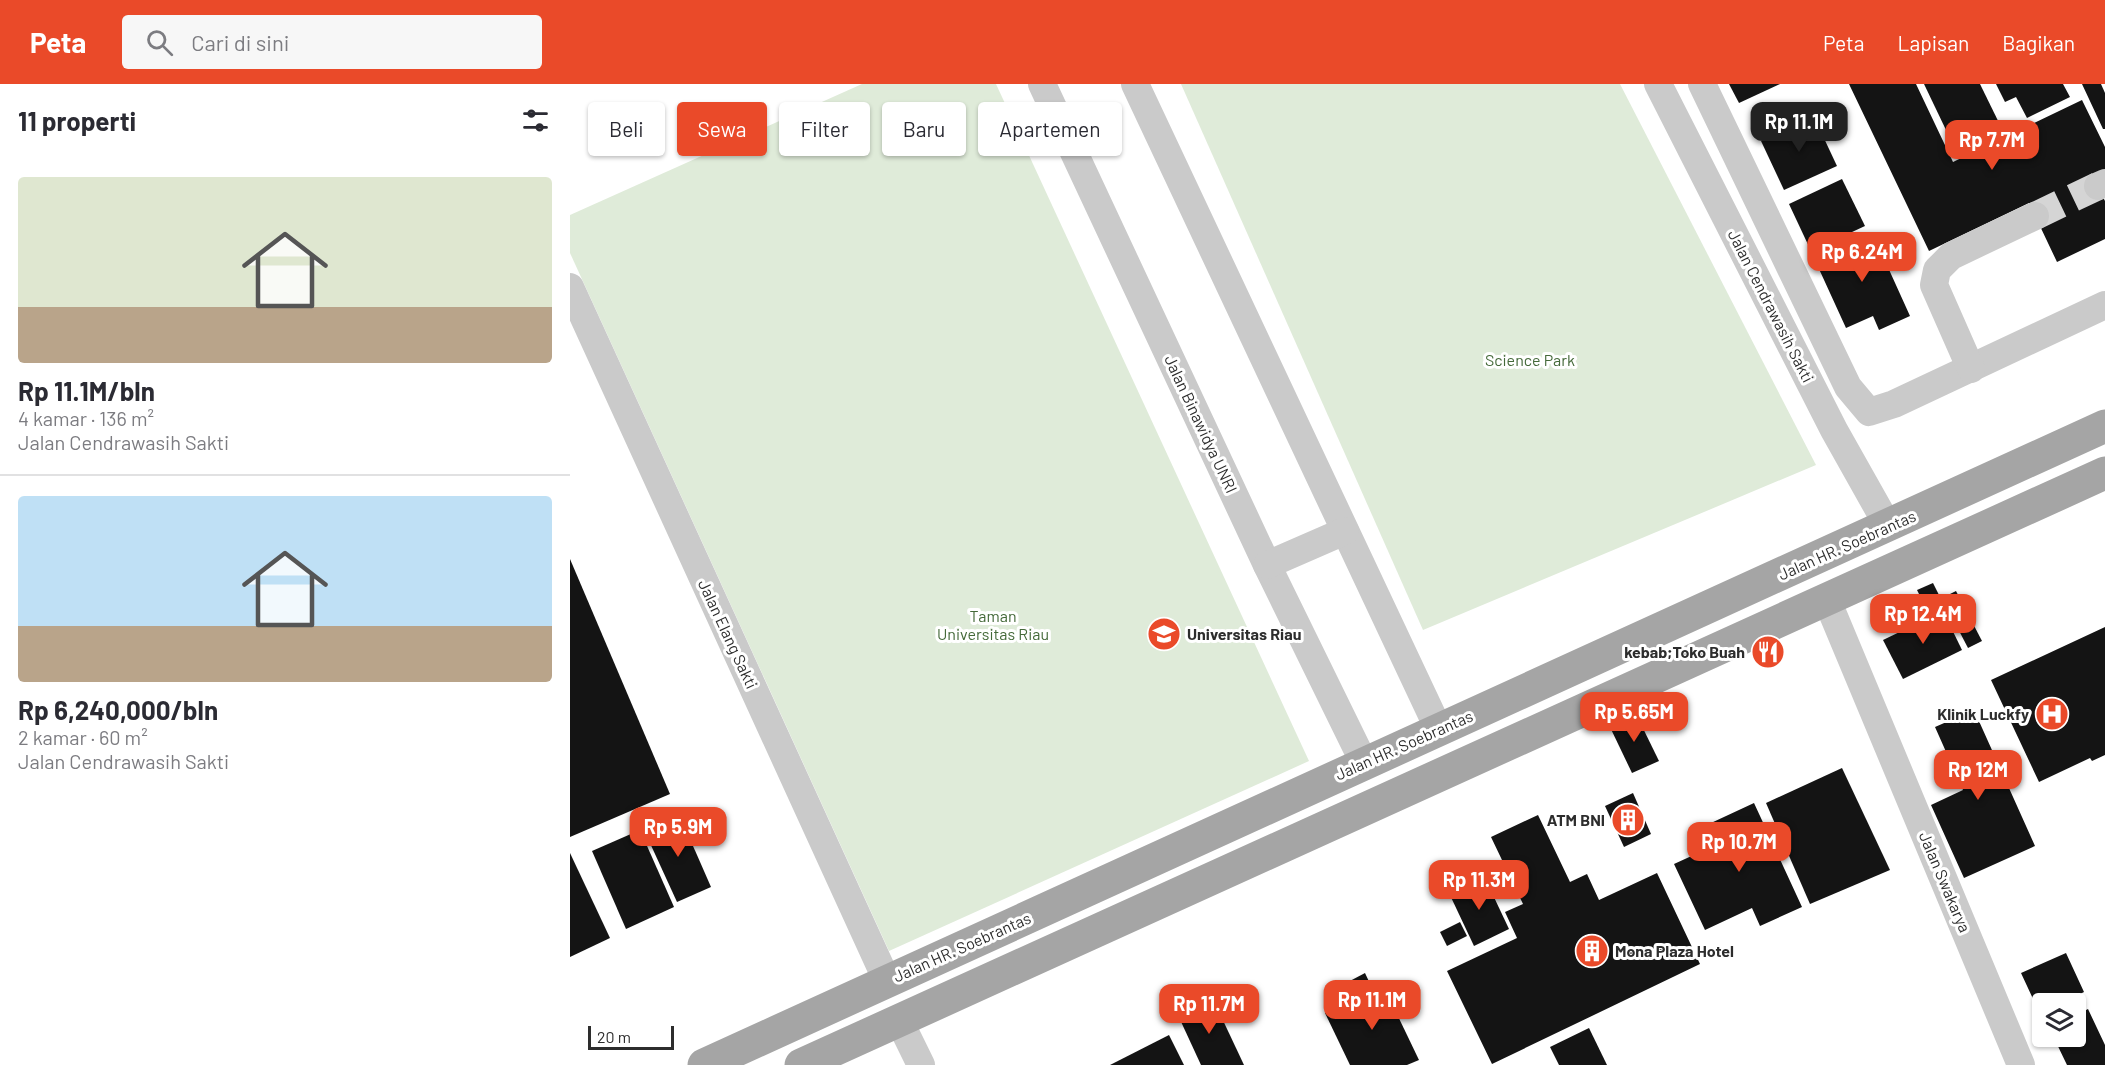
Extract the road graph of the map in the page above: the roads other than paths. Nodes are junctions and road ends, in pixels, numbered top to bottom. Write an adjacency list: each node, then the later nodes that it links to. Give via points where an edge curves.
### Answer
1 (1042, 84): 13 (street, Jalan Binawidya UNRI)
2 (1135, 84): 12 (street)
3 (1658, 84): 11 (street, Jalan Cendrawasih Sakti, via 1834,430)
4 (1702, 84): 8 (street, via 1848,387 1869,412)
5 (2035, 216): 8 (street, via 1951,256 1937,270 1934,285)
6 (570, 287): 19 (street, Jalan Elang Sakti)
7 (2105, 305): 8 (street)
8 (1971, 369)
9 (2105, 426): 11 (main road, Jalan HR. Soebrantas)
10 (2105, 473): 14 (main road)
11 (1888, 526): 15 (main road, Jalan HR. Soebrantas)
12 (1346, 531): 13 (street); 15 (street)
13 (1267, 565): 16 (street, Jalan Binawidya UNRI)
14 (1827, 600): 18 (main road); 24 (street, Jalan Swakarya)
15 (1439, 730): 16 (main road, Jalan HR. Soebrantas)
16 (1364, 763): 17 (main road, Jalan HR. Soebrantas)
17 (1015, 923): 18 (main road); 19 (main road, Jalan HR. Soebrantas)
18 (1033, 961): 20 (main road)
19 (886, 981): 21 (main road, Jalan HR. Soebrantas)
20 (899, 1020): 22 (main road); 23 (street)
21 (704, 1065)
22 (801, 1065)
23 (921, 1065)
24 (2021, 1065)

